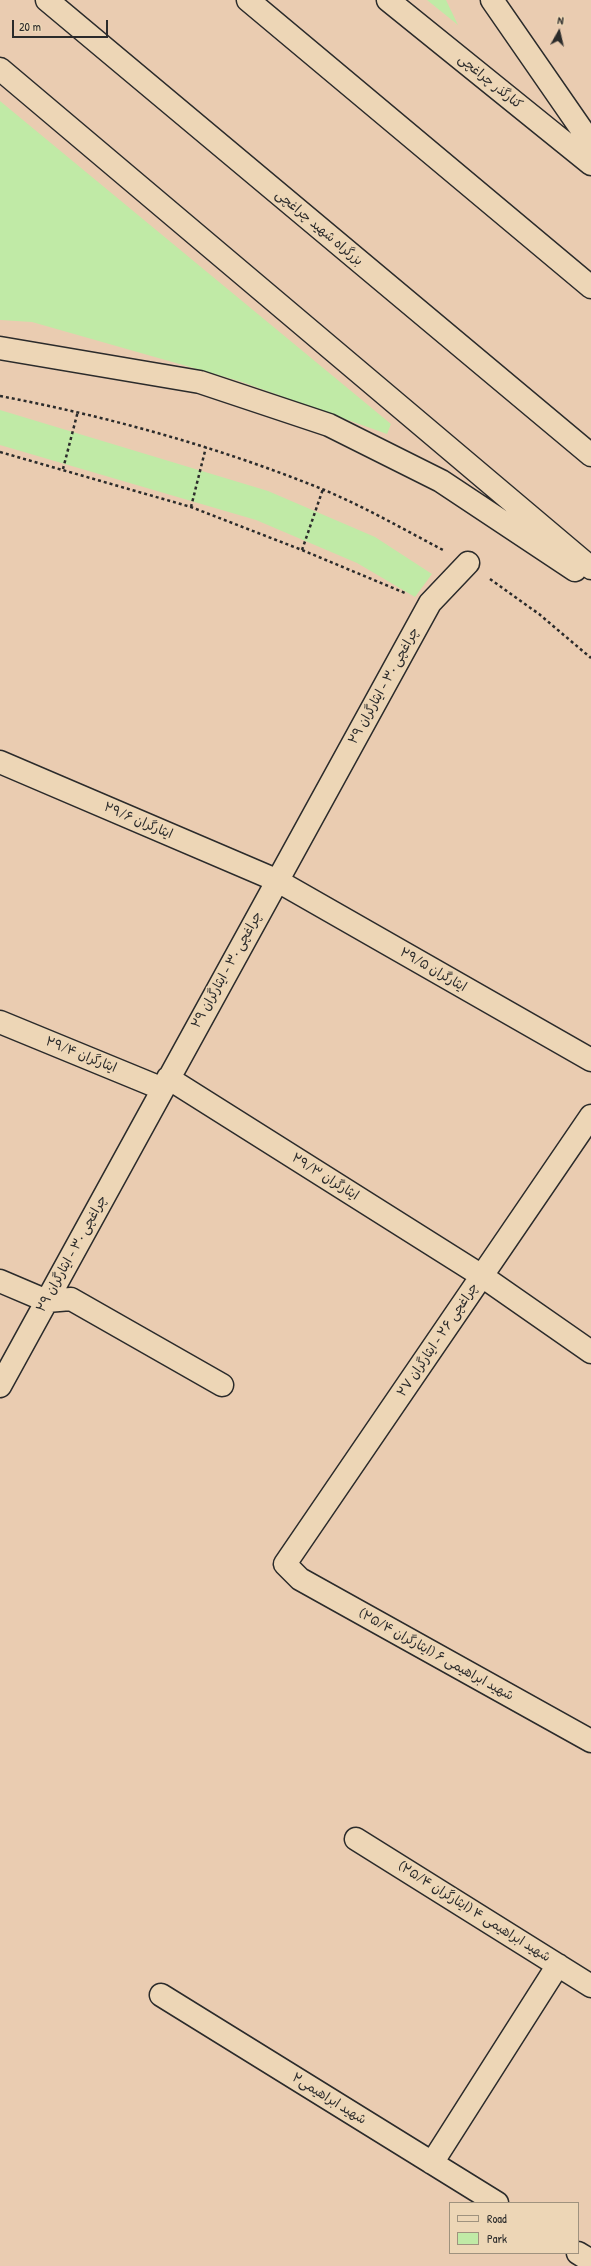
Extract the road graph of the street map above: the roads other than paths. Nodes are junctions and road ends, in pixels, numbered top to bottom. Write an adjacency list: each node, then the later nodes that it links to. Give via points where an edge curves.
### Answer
1 (47, 0): 10 (main road, بزرگراه شهید چراغچی)
2 (248, 0): 8 (main road)
3 (388, 0): 7 (main road, کنارگذر چراغچی)
4 (492, 0): 6 (main road)
5 (0, 70): 12 (main road)
6 (591, 143)
7 (591, 164)
8 (591, 287)
9 (0, 348): 13 (main road, via 200,382 329,425 441,481)
10 (591, 455)
11 (468, 563): 15 (main road, چراغچی ۳۰ - ایثارگران ۲۹, via 430,603)
12 (591, 568)
13 (591, 581)
14 (0, 762): 15 (main road, ایثارگران ۲۹/۶)
15 (276, 880): 17 (main road, ایثارگران ۲۹/۵); 18 (main road, چراغچی ۳۰ - ایثارگران ۲۹)
16 (0, 1022): 18 (main road, ایثارگران ۲۹/۴)
17 (591, 1060)
18 (165, 1083): 20 (main road, ایثارگران ۲۹/۳); 22 (main road, چراغچی ۳۰ - ایثارگران ۲۹)
19 (591, 1116): 20 (main road, چراغچی ۲۶ - ایثارگران ۲۷)
20 (482, 1276): 23 (main road, ایثارگران ۲۹/۳); 26 (main road, چراغچی ۲۶ - ایثارگران ۲۷)
21 (0, 1281): 22 (main road)
22 (47, 1301): 24 (main road, via 71,1299); 25 (main road, چراغچی ۳۰ - ایثارگران ۲۹)
23 (591, 1352)
24 (222, 1385)
25 (0, 1386)
26 (285, 1564): 27 (main road, شهید ابراهیمی ۶ (ایثارگران ۲۵/۴), via 300,1579)
27 (591, 1741)
28 (356, 1839): 29 (main road, شهید ابراهیمی ۴ (ایثارگران ۲۵/۴))
29 (558, 1965): 30 (main road, شهید ابراهیمی ۴ (ایثارگران ۲۵/۴)); 32 (main road)
30 (591, 1986)
31 (161, 1995): 32 (main road, شهید ابراهیمی۲)
32 (432, 2163): 33 (main road, شهید ابراهیمی۲)
33 (495, 2202)
34 (579, 2254): 35 (main road)
35 (591, 2261)

